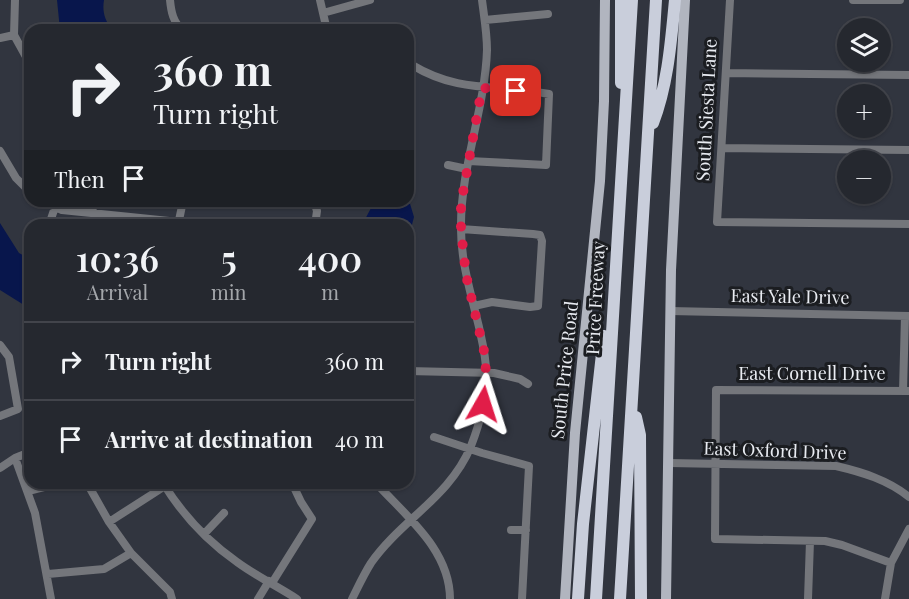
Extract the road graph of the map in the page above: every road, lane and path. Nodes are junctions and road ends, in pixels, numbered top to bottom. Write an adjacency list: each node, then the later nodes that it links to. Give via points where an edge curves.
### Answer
1 (15, 0): 20 (street)
2 (320, 0): 15 (street)
3 (370, 0): 15 (street)
4 (482, 0): 17 (street)
5 (605, 0): 89 (main road, South Price Road, via 600,181 574,443)
6 (621, 0): 28 (highway)
7 (632, 0): 28 (highway, Price Freeway)
8 (656, 0): 27 (highway)
9 (675, 0): 27 (highway, via 662,101)
10 (685, 0): 44 (main road)
11 (730, 0): 24 (street, South Siesta Lane)
12 (853, 0): 13 (street)
13 (900, 0)
14 (170, 1): 18 (street)
15 (323, 13): 19 (street)
16 (548, 14): 17 (street)
17 (485, 20): 26 (street, via 487,50)
18 (177, 24)
19 (326, 24)
20 (14, 35): 21 (street); 22 (street)
21 (0, 38)
22 (24, 53)
23 (414, 66): 26 (street, via 428,75)
24 (726, 73): 25 (street); 29 (street, South Siesta Lane)
25 (909, 75)
26 (482, 88): 33 (street); 33 (street, via 549,94 546,165)
27 (649, 132): 51 (highway)
28 (624, 134): 42 (highway, Price Freeway)
29 (722, 148): 30 (street); 40 (street, South Siesta Lane, via 717,222)
30 (909, 150)
31 (0, 151): 34 (street)
32 (448, 165): 33 (street)
33 (468, 165): 41 (street)
34 (24, 186)
35 (55, 207): 37 (street); 38 (street)
36 (93, 207): 37 (street)
37 (92, 213): 39 (street)
38 (51, 219)
39 (139, 219)
40 (909, 225)
41 (461, 230): 43 (street); 43 (street, via 540,235 542,241 538,306 492,302)
42 (615, 279): 90 (highway, via 605,317); 91 (highway, Price Freeway)
43 (474, 306): 48 (street)
44 (670, 311): 45 (street, East Yale Drive); 57 (main road)
45 (907, 316): 50 (street)
46 (0, 345): 52 (street, via 9,357 18,409)
47 (414, 371): 48 (street)
48 (486, 372): 49 (street, via 511,376); 54 (street, via 483,404)
49 (528, 384)
50 (906, 391): 58 (street, East Cornell Drive, via 716,390)
51 (633, 404): 92 (highway); 93 (highway, via 640,435)
52 (0, 416)
53 (434, 437): 54 (street)
54 (470, 449): 70 (street, via 450,481); 74 (street, via 529,466)
55 (24, 454): 56 (street)
56 (15, 458): 59 (street); 60 (street)
57 (669, 463): 58 (street, East Oxford Drive); 94 (main road)
58 (714, 465): 68 (street, East Oxford Drive, via 836,466 882,480); 76 (street, via 715,539)
59 (0, 468)
60 (24, 481)
61 (36, 489): 67 (street)
62 (90, 489): 71 (street)
63 (157, 489): 71 (street)
64 (167, 489): 75 (street)
65 (295, 489): 80 (street, via 312,519)
66 (382, 489): 70 (street)
67 (28, 491): 79 (street)
68 (909, 497)
69 (224, 513): 75 (street)
70 (411, 520): 86 (street, via 372,562); 87 (street, via 445,566)
71 (109, 522): 77 (street)
72 (909, 529): 78 (street)
73 (511, 530): 74 (street)
74 (526, 530): 88 (street)
75 (204, 534): 80 (street, via 236,562)
76 (810, 541): 78 (street, via 842,545); 95 (street)
77 (131, 553): 79 (street, via 104,569); 81 (street)
78 (891, 563): 96 (street)
79 (48, 574): 82 (street)
80 (272, 583): 83 (street); 84 (street); 85 (street)
81 (172, 598)
82 (51, 599)
83 (258, 599)
84 (265, 599)
85 (297, 599)
86 (352, 599)
87 (450, 599)
88 (522, 599)
89 (565, 599)
90 (578, 599)
91 (596, 599)
92 (620, 599)
93 (641, 599)
94 (666, 599)
95 (808, 599)
96 (885, 599)

